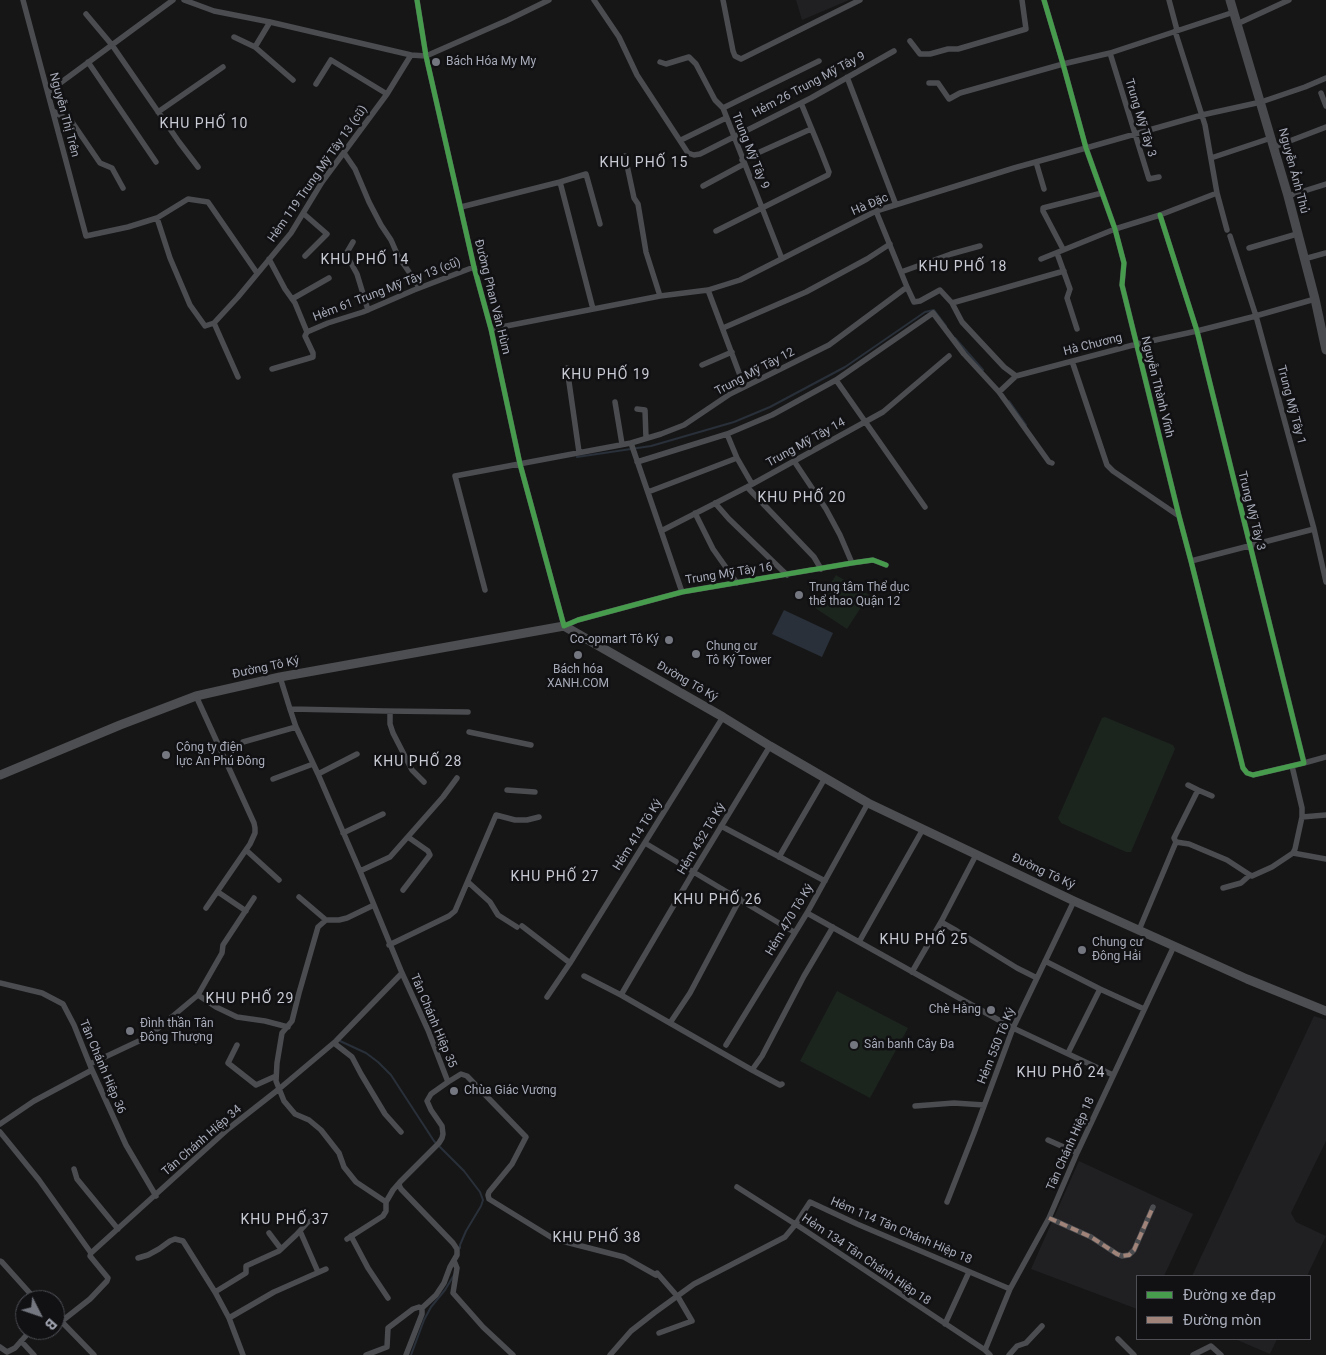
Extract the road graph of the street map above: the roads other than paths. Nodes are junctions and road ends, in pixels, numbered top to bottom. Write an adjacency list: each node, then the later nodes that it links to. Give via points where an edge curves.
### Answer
1 (23, 0): 37 (street, Nguyễn Thị Trên)
2 (173, 0): 21 (street)
3 (184, 0): 16 (street, via 214,11)
4 (417, 0): 26 (street, Đường Phan Văn Hùm)
5 (549, 0): 26 (street)
6 (594, 0): 52 (street, via 619,37 637,75)
7 (723, 0): 8 (street, via 733,50 740,58)
8 (860, 0)
9 (1022, 0): 20 (street, via 1026,30 930,54 920,54)
10 (1044, 0): 30 (street, Nguyễn Thành Vĩnh)
11 (1169, 0): 18 (street)
12 (1230, 0): 14 (main road, Nguyễn Ảnh Thủ)
13 (1289, 0): 17 (street)
14 (1234, 12): 17 (main road, Nguyễn Ảnh Thủ); 18 (street)
15 (86, 14): 21 (street)
16 (270, 22): 22 (street); 25 (street)
17 (1237, 24): 40 (main road, Nguyễn Ảnh Thủ)
18 (1176, 30): 24 (street); 46 (street)
19 (234, 37): 22 (street)
20 (910, 41)
21 (112, 45): 28 (street); 45 (street)
22 (255, 47): 34 (street)
23 (894, 51): 32 (street, Hẻm 26 Trung Mỹ Tây 9)
24 (1110, 53): 30 (street); 50 (street, Trung Mỹ Tây 3)
25 (411, 55): 26 (street); 39 (street, Hẻm 119 Trung Mỹ Tây 13 (cũ))
26 (426, 56): 72 (street, Đường Phan Văn Hùm)
27 (819, 61): 43 (street)
28 (88, 62): 37 (street); 58 (street)
29 (660, 62): 43 (street, Trung Mỹ Tây 9, via 666,64 689,58 696,64)
30 (1063, 64): 35 (street, via 960,93 949,99 938,82); 54 (street, Nguyễn Thành Vĩnh)
31 (223, 67): 45 (street)
32 (847, 77): 41 (street, Hẻm 26 Trung Mỹ Tây 9); 71 (street)
33 (1326, 78): 40 (street, Hà Đặc)
34 (293, 80)
35 (930, 82)
36 (316, 84): 39 (street, via 331,60)
37 (48, 92): 44 (street, Nguyễn Thị Trên)
38 (1321, 93): 42 (street)
39 (387, 94): 55 (street, Hẻm 119 Trung Mỹ Tây 13 (cũ))
40 (1261, 102): 46 (street, Hà Đặc); 53 (main road, Nguyễn Ảnh Thủ)
41 (801, 103): 49 (street); 51 (street, Hẻm 26 Trung Mỹ Tây 9)
42 (1326, 106)
43 (722, 108): 47 (street, Trung Mỹ Tây 9)
44 (53, 112): 66 (street, via 72,122 100,164 112,168); 77 (street, Nguyễn Thị Trên, via 86,236)
45 (158, 112): 61 (street)
46 (1202, 115): 50 (street, Hà Đặc); 57 (street)
47 (726, 118): 51 (street, Trung Mỹ Tây 9); 52 (street)
48 (1326, 127): 53 (street, via 1303,137)
49 (811, 129): 59 (street); 73 (street, via 828,175)
50 (1135, 134): 54 (street, Hà Đặc); 62 (street, Trung Mỹ Tây 3, via 1149,179)
51 (733, 137): 52 (street, Hẻm 26 Trung Mỹ Tây 9, via 694,155 688,152); 59 (street, Trung Mỹ Tây 9)
52 (681, 140)
53 (1273, 143): 57 (street); 70 (main road, Nguyễn Ảnh Thủ)
54 (1086, 148): 60 (street, Hà Đặc); 68 (street, Nguyễn Thành Vĩnh)
55 (344, 153): 75 (street, Hẻm 119 Trung Mỹ Tây 13 (cũ)); 101 (street, via 356,169 369,202 398,256)
56 (625, 156): 103 (street, via 646,252)
57 (1211, 158): 69 (street)
58 (156, 162)
59 (743, 162): 65 (street); 73 (street, Trung Mỹ Tây 9)
60 (1036, 162): 67 (street); 71 (street, Hà Đặc)
61 (198, 168)
62 (1159, 176)
63 (560, 182): 72 (street); 78 (street, via 586,174); 107 (street)
64 (1326, 184): 70 (street)
65 (702, 186)
66 (123, 188)
67 (1044, 189)
68 (1102, 193): 79 (street, Nguyễn Thành Vĩnh); 88 (street, via 1043,208)
69 (1217, 193): 76 (street); 80 (street)
70 (1288, 196): 82 (main road, Nguyễn Ảnh Thủ)
71 (896, 205): 74 (street, Hà Đặc)
72 (461, 207): 95 (street, Đường Phan Văn Hùm)
73 (762, 208): 81 (street); 91 (street, Trung Mỹ Tây 9)
74 (876, 211): 85 (street); 91 (street, Hà Đặc)
75 (304, 214): 90 (street, via 327,234); 94 (street, Hẻm 119 Trung Mỹ Tây 13 (cũ))
76 (1160, 215): 79 (street); 114 (street, Trung Mỹ Tây 3)
77 (157, 218): 98 (street, via 188,199 208,202); 110 (street, via 190,305 205,326)
78 (600, 224)
79 (1115, 229): 88 (street); 116 (street, Nguyễn Thành Vĩnh, via 1124,263 1122,285)
80 (1227, 230)
81 (716, 231)
82 (1297, 234): 87 (street); 93 (main road, Nguyễn Ảnh Thủ)
83 (1230, 236): 109 (street, Trung Mỹ Tây 1)
84 (353, 242): 108 (street, via 346,254 357,274)
85 (890, 244): 97 (street); 111 (street, via 806,292)
86 (980, 246): 97 (street)
87 (1249, 248)
88 (1060, 251): 92 (street); 96 (street)
89 (1326, 253): 93 (street)
90 (305, 256)
91 (782, 259): 102 (street, Hà Đặc, via 740,280)
92 (1041, 259)
93 (1304, 259): 105 (main road, Nguyễn Ảnh Thủ)
94 (269, 260): 98 (street, Hẻm 119 Trung Mỹ Tây 13 (cũ)); 104 (street)
95 (474, 268): 101 (street, Hẻm 61 Trung Mỹ Tây 13 (cũ)); 112 (street, Đường Phan Văn Hùm)
96 (1064, 271): 106 (street); 113 (street, via 1070,289 1067,298)
97 (901, 272): 100 (street)
98 (257, 273): 110 (street, Hẻm 119 Trung Mỹ Tây 13 (cũ))
99 (329, 278): 104 (street)
100 (907, 287): 106 (street, via 914,302 940,290); 127 (street, Trung Mỹ Tây 12, via 829,345)
101 (419, 288): 108 (street, Hẻm 61 Trung Mỹ Tây 13 (cũ))
102 (708, 290): 103 (street, Hà Đặc); 111 (street)
103 (660, 296): 107 (street, Hà Đặc)
104 (292, 299): 115 (street)
105 (1315, 299): 109 (street, Hà Chương); 117 (main road, Nguyễn Ảnh Thủ)
106 (952, 303): 124 (street, via 962,322)
107 (593, 309): 112 (street, Hà Đặc)
108 (368, 310): 115 (street, Hẻm 61 Trung Mỹ Tây 13 (cũ))
109 (1256, 316): 114 (street, Hà Chương); 148 (street, Trung Mỹ Tây 1)
110 (214, 323): 125 (street)
111 (723, 328): 118 (street)
112 (491, 329): 141 (street, Đường Phan Văn Hùm)
113 (1077, 329)
114 (1197, 331): 116 (street, Hà Chương); 150 (street, Trung Mỹ Tây 3)
115 (307, 332): 123 (street, via 313,357)
116 (1136, 344): 120 (street, Hà Chương); 147 (street, Nguyễn Thành Vĩnh)
117 (1326, 350)
118 (732, 352): 121 (street); 127 (street)
119 (949, 356): 131 (street, Trung Mỹ Tây 14)
120 (1072, 361): 124 (street, Hà Chương); 147 (street, via 1107,464)
121 (702, 365)
122 (566, 368): 136 (street)
123 (272, 369)
124 (1016, 376): 128 (street, Hà Chương)
125 (238, 377)
126 (836, 380): 128 (street, via 933,313); 131 (street); 132 (street, via 772,415)
127 (744, 386): 133 (street, Trung Mỹ Tây 12, via 684,425)
128 (998, 392): 140 (street)
129 (615, 402): 134 (street)
130 (637, 408): 133 (street, via 645,410)
131 (866, 422): 138 (street, Trung Mỹ Tây 14); 145 (street)
132 (727, 434): 137 (street); 139 (street)
133 (646, 438): 135 (street, Trung Mỹ Tây 12)
134 (622, 444): 135 (street, Trung Mỹ Tây 12); 136 (street, Trung Mỹ Tây 12)
135 (631, 444): 139 (street)
136 (579, 452): 141 (street, Trung Mỹ Tây 12)
137 (737, 458): 142 (street); 143 (street)
138 (794, 461): 142 (street, Trung Mỹ Tây 14); 152 (street, via 826,509)
139 (638, 462): 143 (street)
140 (1052, 463)
141 (520, 464): 158 (street, Trung Mỹ Tây 12, via 455,476); 160 (street, Đường Phan Văn Hùm)
142 (750, 485): 144 (street, Trung Mỹ Tây 14); 154 (street)
143 (648, 492): 149 (street)
144 (714, 503): 146 (street, Trung Mỹ Tây 14); 155 (street)
145 (925, 507)
146 (695, 513): 149 (street, Trung Mỹ Tây 14); 157 (street, via 713,549)
147 (1179, 516): 151 (street, Nguyễn Thành Vĩnh)
148 (1314, 529): 150 (street); 156 (street, Trung Mỹ Tây 1)
149 (661, 531): 159 (street)
150 (1249, 545): 151 (street); 174 (street, Trung Mỹ Tây 3)
151 (1191, 561): 176 (street, Nguyễn Thành Vĩnh, via 1243,768 1253,775)
152 (852, 563): 153 (street, Trung Mỹ Tây 16, via 873,560); 154 (street, Trung Mỹ Tây 16)
153 (886, 565)
154 (821, 569): 155 (street, Trung Mỹ Tây 16)
155 (787, 575): 157 (street, Trung Mỹ Tây 16)
156 (1326, 582)
157 (738, 583): 159 (street, Trung Mỹ Tây 16)
158 (485, 590)
159 (682, 592): 160 (street, Trung Mỹ Tây 16)
160 (564, 626): 161 (main road, Đường Tô Ký); 166 (main road, Đường Tô Ký)
161 (280, 677): 162 (main road, Đường Tô Ký); 163 (street, Tân Chánh Hiệp 35)
162 (196, 696): 178 (main road, Đường Tô Ký); 199 (street, via 254,823 255,833)
163 (290, 709): 164 (street); 167 (street, Tân Chánh Hiệp 35)
164 (390, 712): 165 (street); 182 (street, via 393,733 414,774)
165 (468, 712)
166 (723, 717): 171 (main road, Đường Tô Ký); 198 (street, Hẻm 414 Tô Ký)
167 (296, 727): 169 (street); 175 (street, Tân Chánh Hiệp 35)
168 (469, 732): 170 (street)
169 (243, 742)
170 (532, 745)
171 (770, 746): 180 (main road, Đường Tô Ký); 193 (street, Hẻm 432 Tô Ký)
172 (357, 754): 177 (street)
173 (1326, 757): 174 (street)
174 (1304, 762): 176 (street)
175 (314, 764): 177 (street, Tân Chánh Hiệp 35); 181 (street)
176 (1292, 766): 192 (street)
177 (318, 774): 195 (street, Tân Chánh Hiệp 35)
178 (0, 775)
179 (457, 778): 196 (street)
180 (825, 778): 188 (main road, Đường Tô Ký); 202 (street)
181 (273, 779)
182 (424, 782)
183 (1188, 785): 185 (street)
184 (507, 790): 186 (street)
185 (1198, 790): 187 (street); 197 (street, via 1174,838)
186 (535, 792)
187 (1212, 796)
188 (868, 803): 194 (main road, Đường Tô Ký); 208 (street, Hẻm 470 Tô Ký)
189 (383, 814): 195 (street)
190 (1326, 815): 192 (street)
191 (539, 817): 209 (street, via 515,820 496,815)
192 (1302, 817): 200 (street)
193 (721, 826): 202 (street); 205 (street, Hẻm 432 Tô Ký)
194 (922, 829): 201 (main road, Đường Tô Ký); 226 (street)
195 (343, 833): 204 (street, Tân Chánh Hiệp 35)
196 (408, 836): 204 (street, via 390,857); 211 (street, via 430,855)
197 (1176, 842): 206 (street, via 1227,860); 224 (street)
198 (646, 843): 205 (street); 230 (street, Hẻm 414 Tô Ký)
199 (246, 850): 207 (street); 212 (street)
200 (1293, 853): 203 (street); 206 (street, via 1272,867)
201 (976, 855): 216 (main road, Đường Tô Ký); 222 (street)
202 (778, 857): 208 (street)
203 (1326, 859)
204 (360, 871): 217 (street, Tân Chánh Hiệp 35)
205 (694, 871): 215 (street); 238 (street, Hẻm 432 Tô Ký)
206 (1250, 875): 210 (street, via 1241,883)
207 (279, 880)
208 (825, 881): 220 (street, Hẻm 470 Tô Ký)
209 (468, 882): 227 (street, via 453,913); 230 (street, via 490,902 498,915)
210 (1223, 888)
211 (403, 890)
212 (218, 892): 218 (street); 219 (street)
213 (299, 897): 221 (street)
214 (254, 898): 219 (street)
215 (740, 899): 225 (street); 242 (street, via 690,993)
216 (1074, 901): 224 (main road, Đường Tô Ký); 229 (street, Hẻm 550 Tô Ký)
217 (374, 905): 221 (street, via 343,919); 227 (street, Tân Chánh Hiệp 35)
218 (206, 908)
219 (246, 911): 237 (street, via 223,945 222,953)
220 (807, 912): 223 (street); 225 (street, Hẻm 470 Tô Ký)
221 (326, 920): 243 (street, via 316,932)
222 (940, 922): 231 (street); 234 (street)
223 (833, 927): 226 (street); 250 (street)
224 (1139, 930): 228 (main road, Đường Tô Ký)
225 (794, 932): 247 (street, Hẻm 470 Tô Ký)
226 (859, 942): 231 (street)
227 (390, 945): 232 (street, Tân Chánh Hiệp 35)
228 (1174, 946): 240 (street, Tân Chánh Hiệp 18); 241 (main road, Đường Tô Ký)
229 (1045, 961): 234 (street, Hẻm 550 Tô Ký); 236 (street)
230 (570, 963): 239 (street, Hẻm 414 Tô Ký)
231 (912, 972): 244 (street)
232 (402, 973): 245 (street, Tân Chánh Hiệp 34); 253 (street, Tân Chánh Hiệp 35)
233 (584, 976): 238 (street)
234 (1037, 978): 244 (street, Hẻm 550 Tô Ký)
235 (0, 983): 249 (street, Tân Chánh Hiệp 36, via 42,993 63,1004)
236 (1100, 988): 240 (street); 248 (street)
237 (198, 995): 243 (street, via 237,1017); 249 (street, via 155,1031)
238 (621, 995): 242 (street)
239 (547, 997)
240 (1144, 1009): 251 (street, Tân Chánh Hiệp 18)
241 (1326, 1011)
242 (670, 1023): 250 (street)
243 (288, 1027): 252 (street, via 282,1033)
244 (1012, 1028): 248 (street); 256 (street, Hẻm 550 Tô Ký)
245 (334, 1042): 255 (street, Tân Chánh Hiệp 34); 260 (street, via 352,1057 385,1114)
246 (236, 1045): 252 (street, via 228,1063 256,1085)
247 (726, 1045)
248 (1068, 1053): 251 (street)
249 (91, 1067): 258 (street); 266 (street, Tân Chánh Hiệp 36, via 126,1145)
250 (752, 1070): 254 (street)
251 (1114, 1075): 262 (street, Tân Chánh Hiệp 18)
252 (276, 1076): 255 (street)
253 (448, 1082): 264 (street, Tân Chánh Hiệp 35, via 431,1094 427,1101 443,1134 437,1145); 287 (street, via 461,1074 467,1076 526,1137 512,1164 489,1192 489,1199 554,1239 624,1257 657,1273)
254 (782, 1084)
255 (278, 1089): 266 (street, Tân Chánh Hiệp 34, via 228,1129); 267 (street, via 295,1114 310,1120 321,1130 356,1182)
256 (984, 1105): 257 (street); 268 (street, Hẻm 550 Tô Ký)
257 (915, 1106)
258 (0, 1124)
259 (0, 1132): 277 (street, via 39,1180)
260 (401, 1132)
261 (1048, 1140): 262 (street)
262 (1077, 1153): 270 (street, Tân Chánh Hiệp 18)
263 (74, 1169): 273 (street, via 77,1179)
264 (400, 1182): 267 (street, Tân Chánh Hiệp 35); 280 (street, via 401,1189 455,1247)
265 (737, 1187): 272 (street, Hẻm 134 Tân Chánh Hiệp 18)
266 (156, 1196): 273 (street, Tân Chánh Hiệp 34)
267 (386, 1202): 288 (street, Tân Chánh Hiệp 35, via 383,1216 349,1238)
268 (947, 1202)
269 (1152, 1207): 270 (street, via 1134,1250 1122,1256 1091,1237)
270 (1049, 1218): 284 (street, Tân Chánh Hiệp 18)
271 (314, 1220): 274 (street)
272 (795, 1225): 283 (street, Hẻm 114 Tân Chánh Hiệp 18, via 810,1202); 287 (street, via 785,1237 694,1284); 292 (street, Hẻm 134 Tân Chánh Hiệp 18)
273 (118, 1229): 277 (street, Tân Chánh Hiệp 34)
274 (300, 1230): 276 (street); 282 (street)
275 (269, 1233): 276 (street)
276 (281, 1249): 286 (street, via 246,1266 246,1273)
277 (91, 1254): 291 (street, via 108,1281)
278 (138, 1258): 286 (street, via 170,1241 181,1239)
279 (0, 1261): 285 (street)
280 (455, 1265): 289 (street, via 450,1267 440,1291); 305 (street, via 453,1293)
281 (326, 1269): 282 (street)
282 (318, 1272): 290 (street)
283 (969, 1272): 284 (street, Hẻm 114 Tân Chánh Hiệp 18); 292 (street)
284 (1010, 1289): 299 (street, Tân Chánh Hiệp 18)
285 (27, 1290)
286 (215, 1292): 290 (street)
287 (678, 1297): 295 (street, via 692,1321); 306 (street, via 631,1331)
288 (388, 1298)
289 (422, 1308): 303 (street, via 413,1310 388,1328 387,1347); 304 (street)
290 (229, 1318): 302 (street)
291 (65, 1319)
292 (945, 1324): 299 (street, Hẻm 134 Tân Chánh Hiệp 18)
293 (65, 1325): 301 (street)
294 (1042, 1326): 308 (street)
295 (659, 1333)
296 (1118, 1339): 309 (street)
297 (20, 1341): 298 (street, via 7,1352); 300 (street)
298 (0, 1347)
299 (984, 1350): 307 (street, Hẻm 134 Tân Chánh Hiệp 18)
300 (34, 1355)
301 (94, 1355)
302 (243, 1355)
303 (366, 1355)
304 (406, 1355)
305 (513, 1355)
306 (610, 1355)
307 (990, 1355)
308 (1009, 1355)
309 (1134, 1355)
310 (1193, 1355): 311 (street, via 1211,1346)
311 (1221, 1355)

